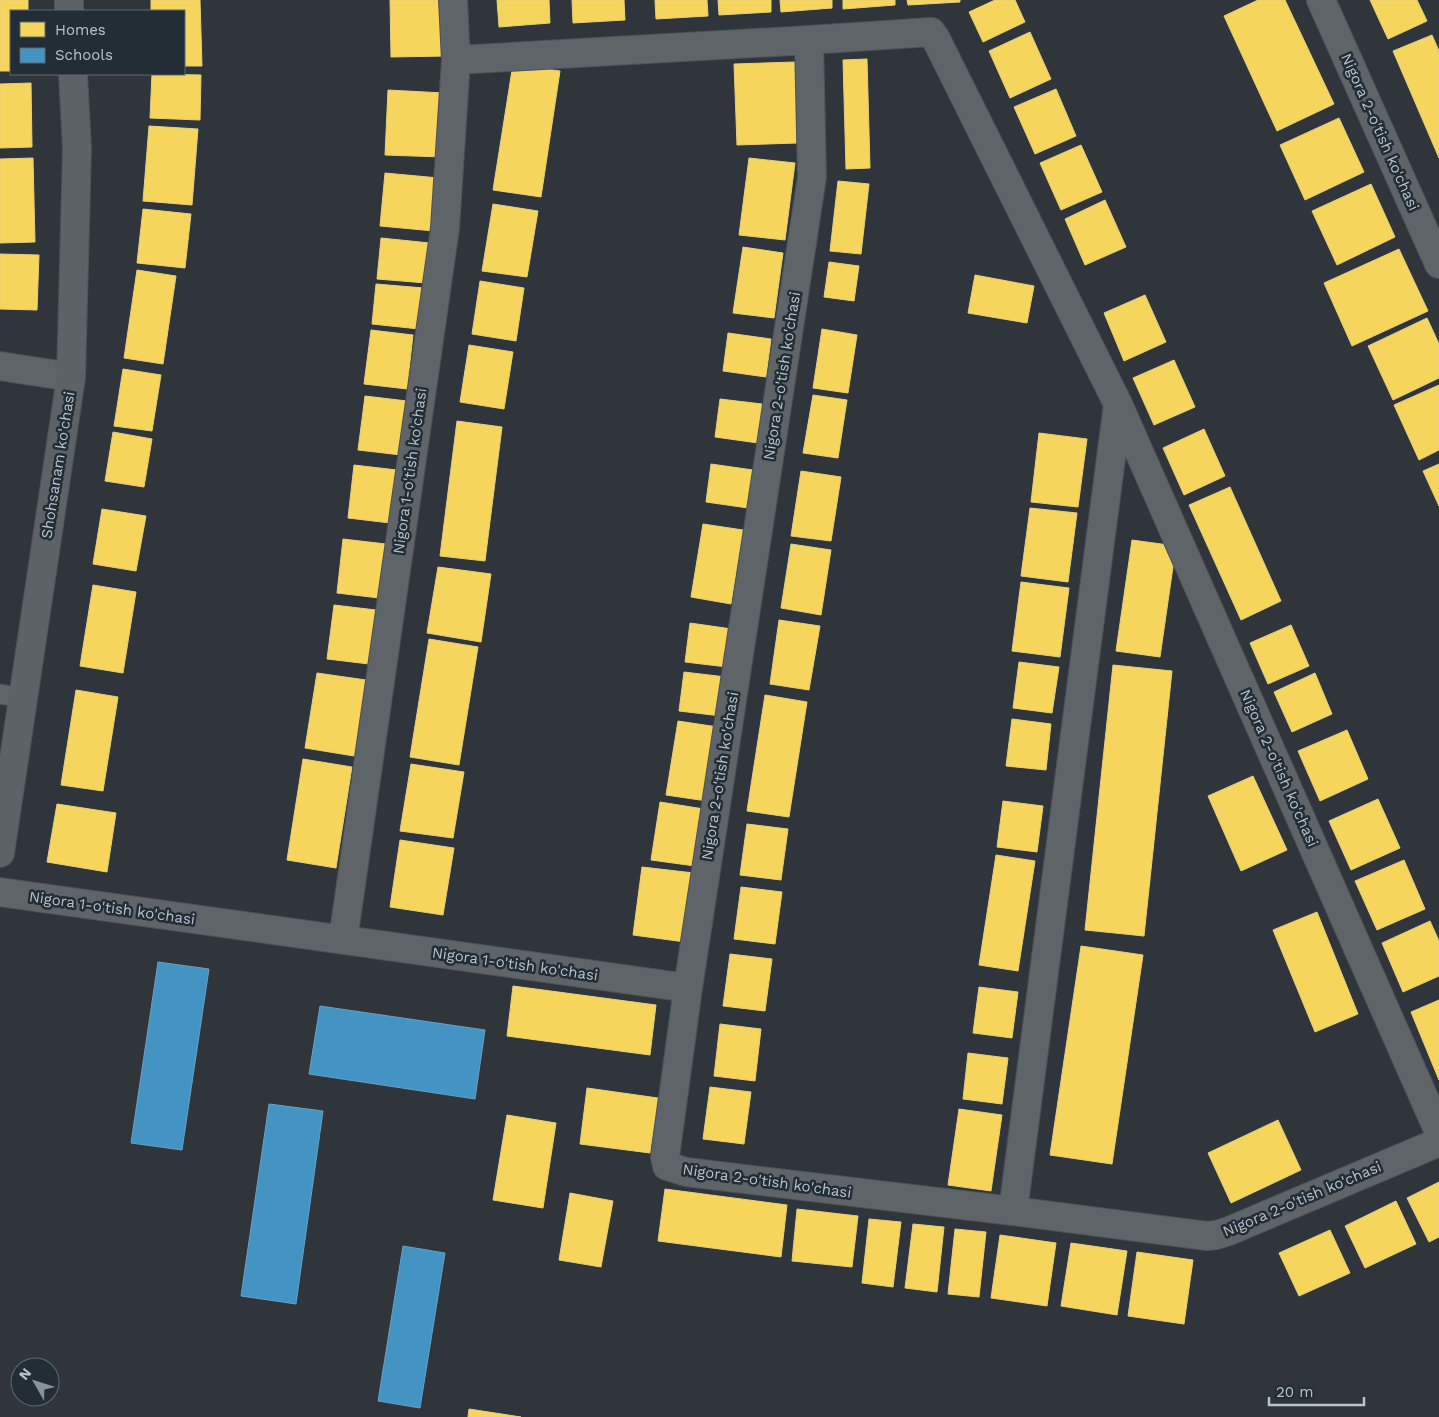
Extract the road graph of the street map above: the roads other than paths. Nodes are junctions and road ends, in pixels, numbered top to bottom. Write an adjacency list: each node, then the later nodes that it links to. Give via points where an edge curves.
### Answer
1 (453, 0): 4 (street, Nigora 1-o'tish ko'chasi)
2 (1321, 0): 6 (street, Nigora 2-o'tish ko'chasi)
3 (809, 40): 4 (street, Nigora 2-o'tish ko'chasi); 9 (street, Nigora 2-o'tish ko'chasi, via 931,32); 14 (street, Nigora 2-o'tish ko'chasi, via 812,177)
4 (456, 60): 13 (street, Nigora 1-o'tish ko'chasi, via 445,228)
5 (73, 75): 8 (street, Shohsanam ko'chasi, via 77,149)
6 (1439, 264)
7 (0, 366): 8 (street)
8 (72, 377): 10 (street, Shohsanam ko'chasi)
9 (1118, 404): 15 (street, Nigora 2-o'tish ko'chasi); 17 (street)
10 (12, 696): 11 (street, Shohsanam ko'chasi)
11 (0, 853)
12 (0, 892): 13 (street, Nigora 1-o'tish ko'chasi)
13 (343, 940): 14 (street, Nigora 1-o'tish ko'chasi)
14 (688, 988): 17 (street, Nigora 2-o'tish ko'chasi, via 665,1157 668,1166 686,1172)
15 (1439, 1132)
16 (1439, 1142): 17 (street, Nigora 2-o'tish ko'chasi, via 1216,1235)
17 (1013, 1211)

